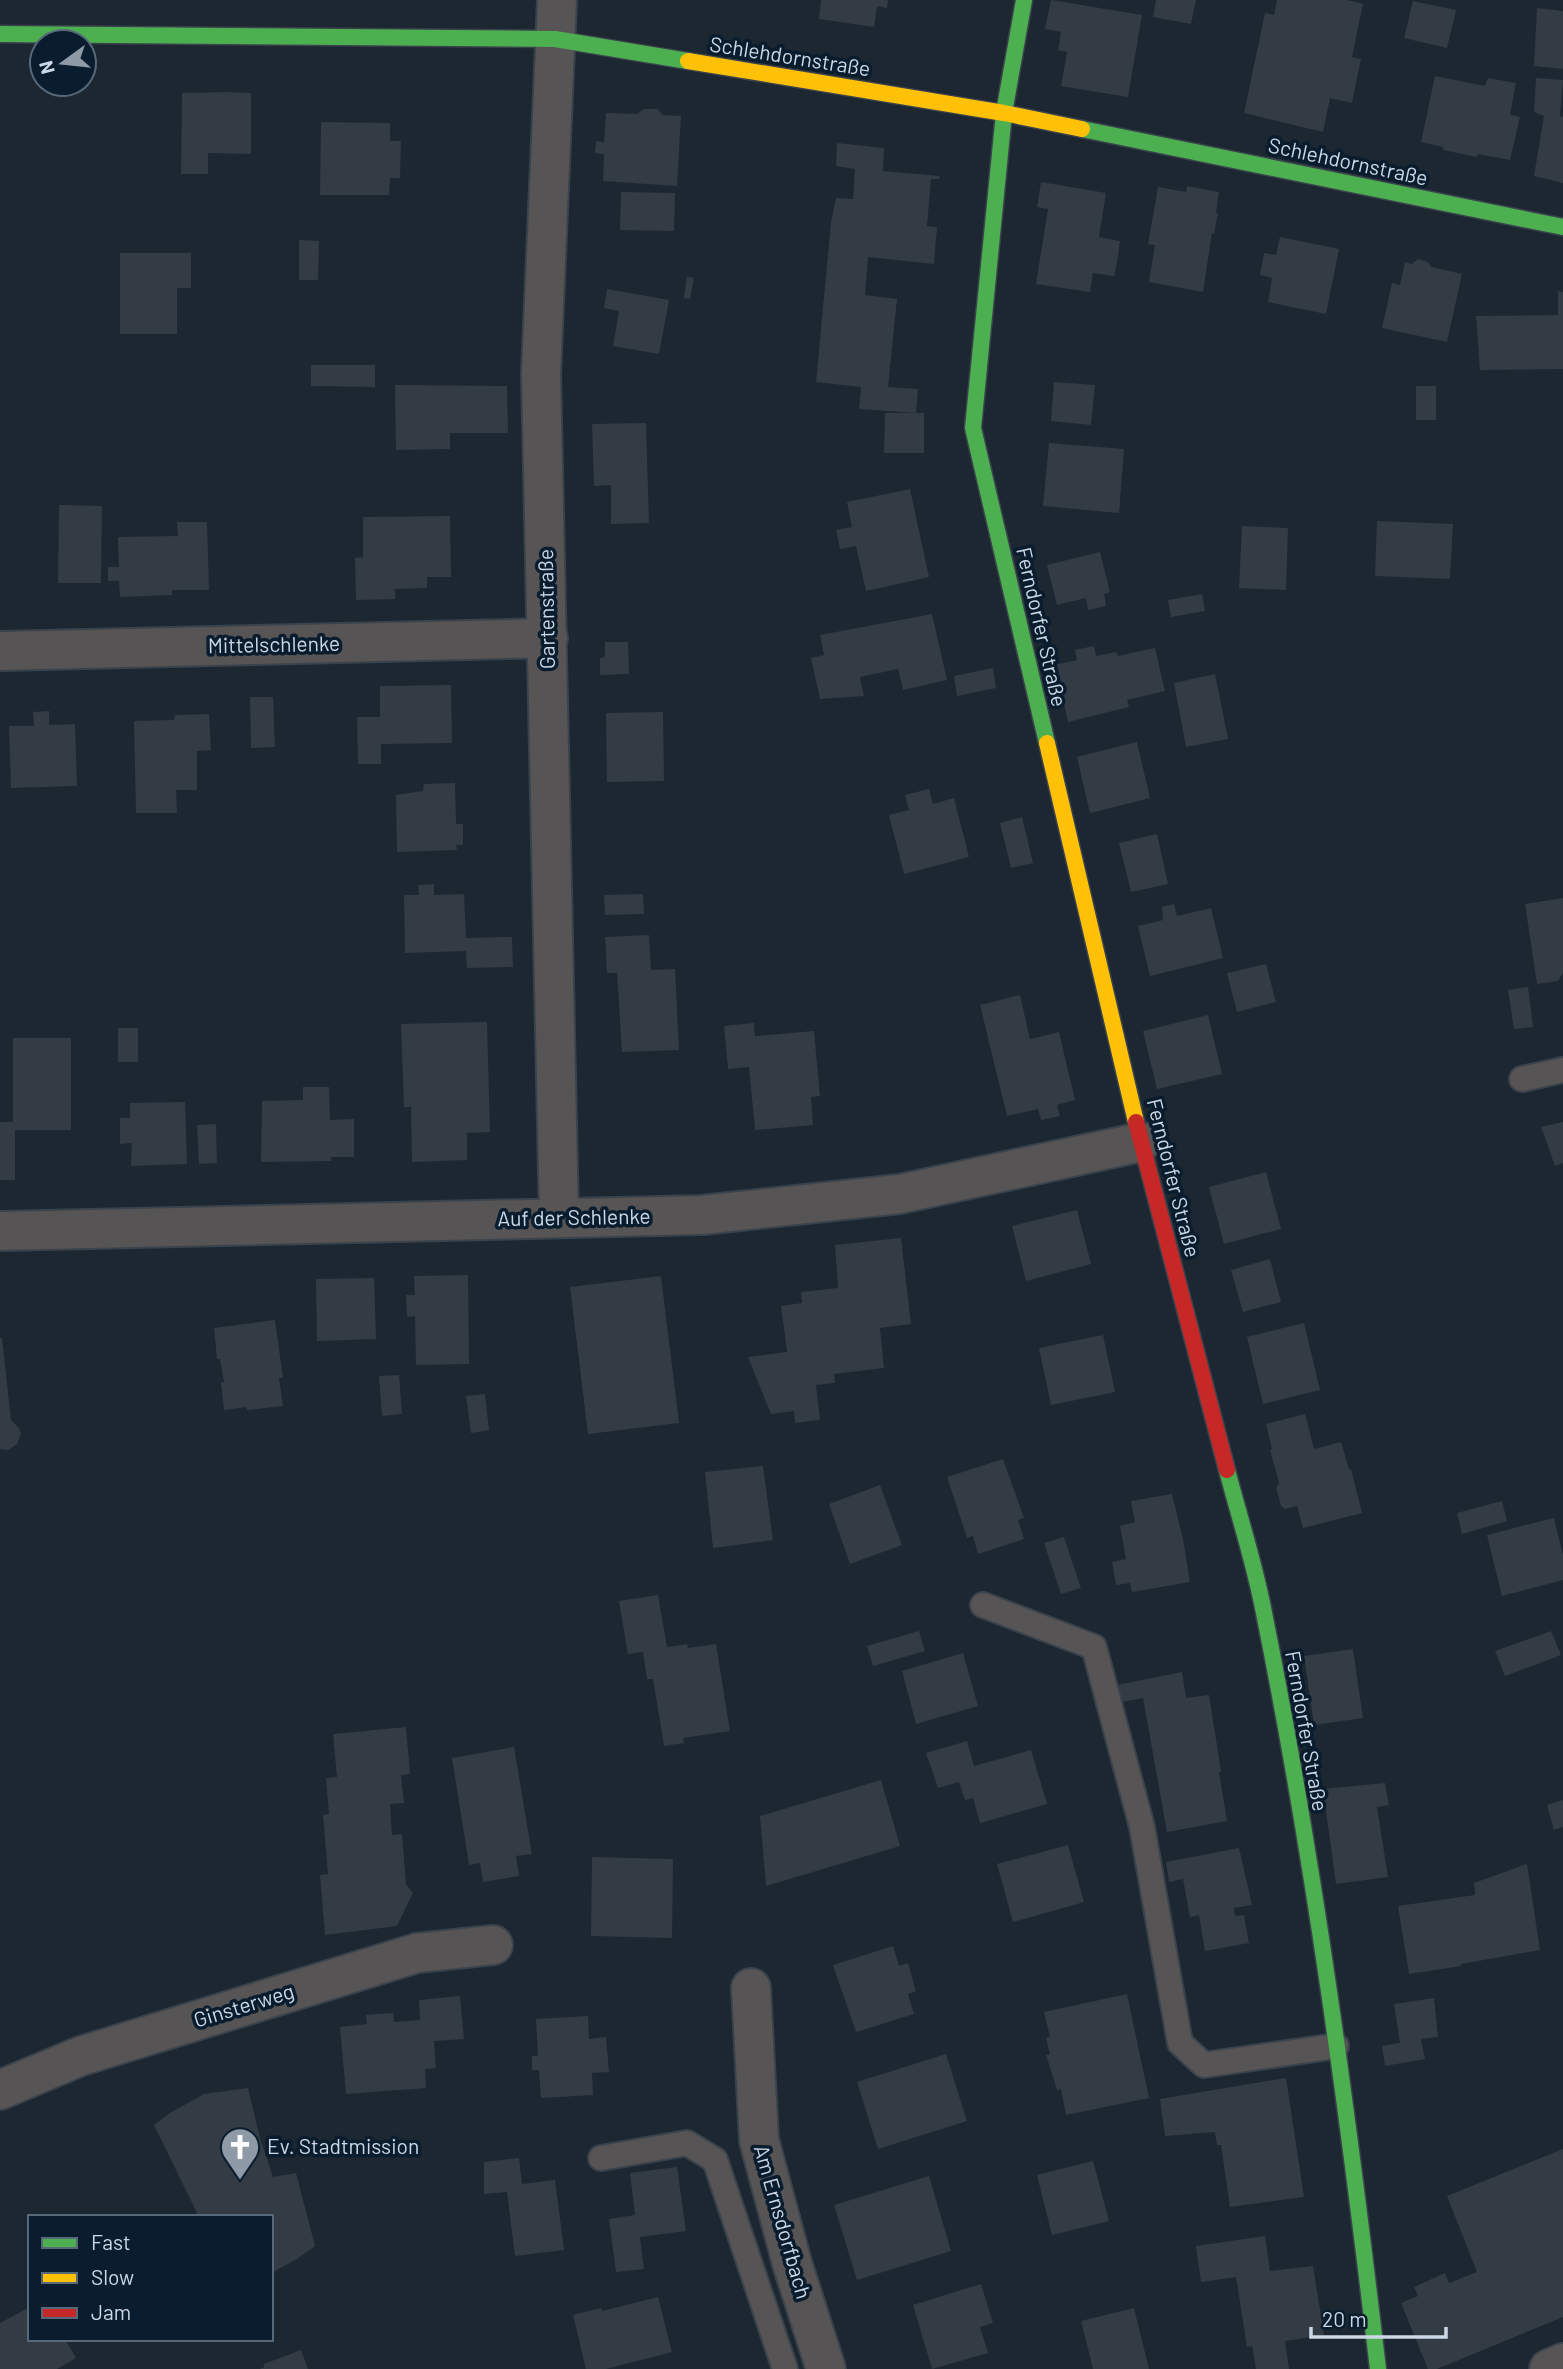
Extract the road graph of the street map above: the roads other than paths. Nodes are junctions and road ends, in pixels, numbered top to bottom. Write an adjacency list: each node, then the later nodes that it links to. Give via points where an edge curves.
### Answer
1 (557, 0): 4 (street, Gartenstraße)
2 (1024, 0): 5 (street, Ferndorfer Straße)
3 (0, 34): 4 (street, Schlehdornstraße)
4 (555, 39): 5 (street, Schlehdornstraße); 7 (street, Gartenstraße, via 541,373)
5 (1004, 113): 6 (street, Schlehdornstraße); 11 (street, Ferndorfer Straße, via 972,428)
6 (1563, 227)
7 (548, 638): 8 (street, Mittelschlenke); 12 (street, Gartenstraße)
8 (0, 651)
9 (1563, 1070): 10 (lane)
10 (1522, 1079)
11 (1141, 1142): 12 (street, Auf der Schlenke, via 900,1194 702,1214); 17 (street, Ferndorfer Straße, via 1262,1606 1321,1935)
12 (559, 1218): 13 (street, Auf der Schlenke)
13 (0, 1231)
14 (983, 1605): 17 (lane, via 1094,1647 1142,1827 1180,2043 1204,2064)
15 (493, 1945): 18 (street, Ginsterweg, via 417,1953 81,2056)
16 (751, 1988): 22 (street, Am Ernsdorfbach, via 758,2140)
17 (1336, 2046): 23 (street, Ferndorfer Straße)
18 (0, 2090)
19 (601, 2158): 21 (lane, via 687,2143 715,2160)
20 (1563, 2363): 24 (street)
21 (785, 2369)
22 (826, 2369)
23 (1378, 2369)
24 (1549, 2369)

